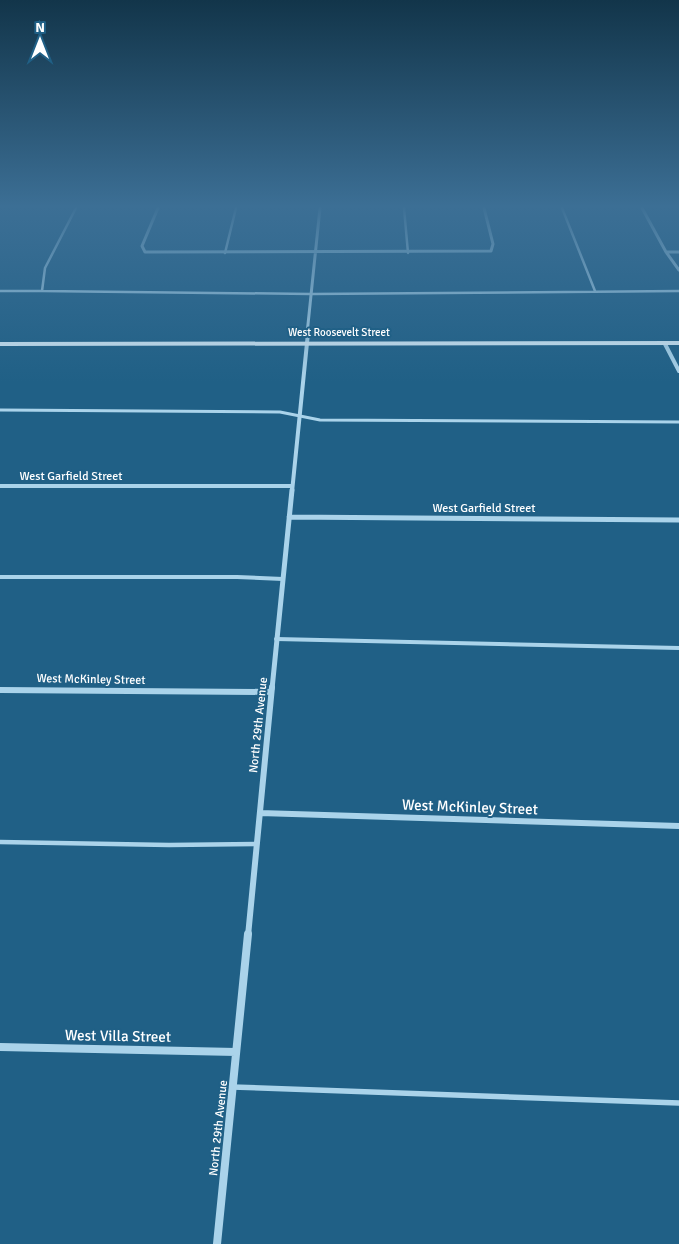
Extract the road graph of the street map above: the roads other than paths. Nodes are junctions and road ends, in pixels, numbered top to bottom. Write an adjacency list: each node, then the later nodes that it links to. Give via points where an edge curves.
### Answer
1 (46, 266): 5 (lane)
2 (314, 266): 8 (street, North 29th Avenue)
3 (585, 266): 6 (lane)
4 (0, 291): 5 (lane)
5 (42, 291): 8 (lane)
6 (595, 291): 7 (lane); 8 (lane)
7 (679, 292)
8 (312, 294): 10 (street, North 29th Avenue)
9 (0, 344): 10 (street, West Roosevelt Street)
10 (307, 344): 11 (street, West Roosevelt Street); 15 (street, North 29th Avenue)
11 (665, 344): 12 (street, West Roosevelt Street); 13 (street)
12 (679, 344)
13 (679, 371)
14 (0, 410): 15 (lane, via 280,412)
15 (299, 416): 16 (lane, via 320,420); 18 (street, North 29th Avenue)
16 (679, 422)
17 (0, 486): 18 (street, West Garfield Street)
18 (292, 486): 19 (street, North 29th Avenue)
19 (289, 517): 20 (street, West Garfield Street); 22 (street, North 29th Avenue)
20 (679, 520)
21 (0, 577): 22 (lane)
22 (282, 579): 23 (street, North 29th Avenue)
23 (276, 639): 24 (lane); 26 (street, North 29th Avenue)
24 (679, 648)
25 (0, 690): 26 (street, West McKinley Street)
26 (271, 692): 27 (street, North 29th Avenue)
27 (260, 814): 28 (street, West McKinley Street); 30 (street, North 29th Avenue)
28 (679, 826)
29 (0, 842): 30 (lane)
30 (257, 844): 32 (street, North 29th Avenue)
31 (0, 1047): 32 (street, West Villa Street)
32 (236, 1052): 33 (street, North 29th Avenue)
33 (232, 1087): 34 (lane); 35 (street, North 29th Avenue)
34 (679, 1103)
35 (217, 1244)

